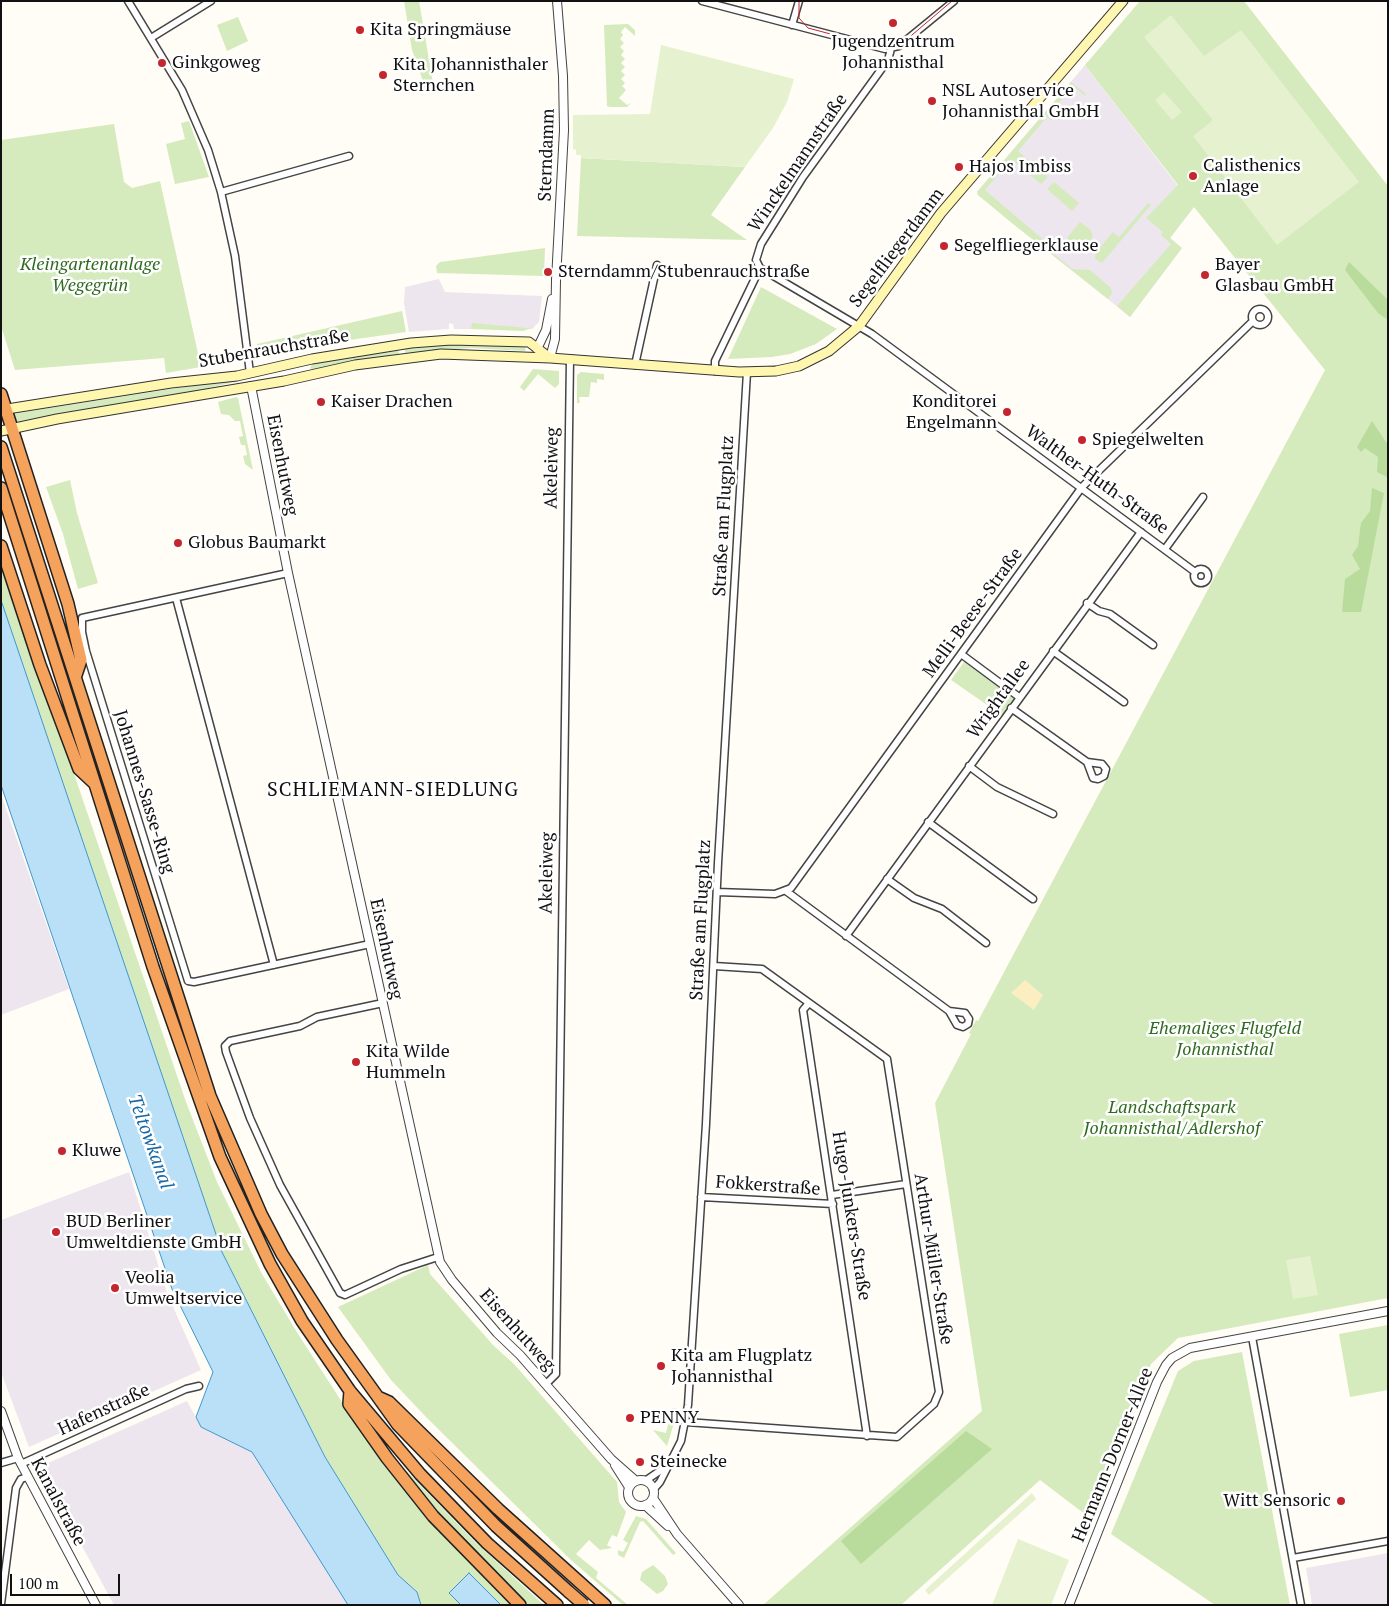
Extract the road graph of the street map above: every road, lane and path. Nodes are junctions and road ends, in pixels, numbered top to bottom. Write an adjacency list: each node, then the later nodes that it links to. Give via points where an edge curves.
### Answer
1 (128, 1): 9 (street)
2 (211, 1): 9 (street)
3 (557, 1): 15 (street, Sterndamm, via 564,130)
4 (702, 1): 8 (street)
5 (799, 1): 8 (street)
6 (954, 1): 10 (street)
7 (1123, 1): 17 (main road, Segelfliegerdamm, via 941,213)
8 (792, 25): 10 (street)
9 (151, 38): 12 (street, via 194,117)
10 (891, 49): 14 (street, Winckelmannstraße, via 888,60 803,177 761,244 756,260)
11 (349, 156): 12 (street)
12 (221, 192): 24 (street, via 235,256)
13 (657, 265): 21 (street)
14 (760, 268): 17 (street, Walther-Huth-Straße); 22 (street, Winckelmannstraße, via 715,361)
15 (556, 280): 18 (street, Sterndamm, via 546,330); 19 (street, Sterndamm, via 555,339)
16 (1253, 321): 30 (street, Melli-Beese-Straße)
17 (859, 326): 23 (main road, Segelfliegerdamm, via 815,360 788,369); 30 (street, Walther-Huth-Straße)
18 (537, 349): 19 (main road, Stubenrauchstraße); 24 (main road, Stubenrauchstraße, via 529,342 451,340 411,343)
19 (550, 358): 20 (main road, Stubenrauchstraße); 25 (main road, Stubenrauchstraße, via 441,354 355,365)
20 (570, 360): 21 (main road, Stubenrauchstraße); 71 (street, Akeleiweg, via 556,1374)
21 (635, 365): 22 (main road, Stubenrauchstraße)
22 (715, 371): 23 (main road, Segelfliegerdamm)
23 (747, 372): 54 (street, Straße am Flugplatz)
24 (250, 373): 25 (main road); 27 (main road, Stubenrauchstraße)
25 (251, 386): 28 (main road, Stubenrauchstraße, via 57,418); 37 (street, Eisenhutweg)
26 (1, 394): 27 (highway)
27 (4, 409): 28 (highway)
28 (7, 430): 43 (highway, via 68,604 81,660)
29 (1, 447): 43 (highway)
30 (1082, 487): 33 (street, Walther-Huth-Straße); 42 (street, Melli-Beese-Straße)
31 (1, 488): 49 (highway)
32 (1203, 497): 35 (street)
33 (1141, 532): 35 (street, Walther-Huth-Straße); 39 (street, Wrightallee)
34 (1, 546): 49 (highway, via 79,770)
35 (1165, 549): 36 (street, Walther-Huth-Straße)
36 (1195, 572)
37 (288, 573): 38 (street, Johannes-Sasse-Ring); 58 (street, Eisenhutweg)
38 (176, 598): 59 (street); 59 (street, Johannes-Sasse-Ring, via 82,618 86,651 188,980 194,982)
39 (1088, 603): 40 (street, via 1110,614); 41 (street, Wrightallee)
40 (1153, 645)
41 (1053, 651): 44 (street, Wrightallee); 45 (street, Wrightallee)
42 (961, 654): 44 (street); 53 (street, Melli-Beese-Straße)
43 (76, 675): 74 (highway, via 210,1096 240,1170 282,1254)
44 (1020, 697): 46 (street, Wrightallee)
45 (1124, 702)
46 (1011, 708): 47 (street); 48 (street, Wrightallee)
47 (1086, 762)
48 (969, 766): 50 (street, Wrightallee, via 997,786); 51 (street, Wrightallee)
49 (96, 785): 73 (highway, via 153,967 220,1157 270,1264 302,1321)
50 (1053, 814)
51 (928, 822): 52 (street, Wrightallee); 55 (street)
52 (887, 879): 56 (street, Wrightallee); 57 (street, via 914,898 942,909)
53 (786, 891): 54 (street, via 775,894); 56 (street)
54 (717, 892): 60 (street, Straße am Flugplatz)
55 (1033, 899)
56 (846, 936): 63 (street)
57 (986, 942)
58 (370, 944): 59 (street, Johannes-Sasse-Ring); 61 (street, Eisenhutweg)
59 (274, 965)
60 (714, 966): 62 (street, Arthur-Müller-Straße, via 762,969); 66 (street, Straße am Flugplatz)
61 (383, 1003): 68 (street, Eisenhutweg); 68 (street, via 317,1016 300,1026 230,1041 225,1046 226,1052 280,1186 340,1292 345,1295 401,1269)
62 (809, 1003): 64 (street, Arthur-Müller-Straße, via 887,1059); 65 (street, Hugo-Junkers-Straße, via 804,1010)
63 (950, 1011)
64 (906, 1184): 65 (street, Fokkerstraße); 77 (street, Arthur-Müller-Straße, via 938,1397 897,1437)
65 (832, 1195): 67 (street, Hugo-Junkers-Straße)
66 (702, 1197): 67 (street, Fokkerstraße); 76 (street, Straße am Flugplatz)
67 (834, 1204): 77 (street, Hugo-Junkers-Straße)
68 (438, 1257): 71 (street, Eisenhutweg, via 452,1280 497,1333)
69 (1388, 1311): 70 (street, Hermann-Dorner-Allee)
70 (1252, 1337): 90 (street); 98 (street, Hermann-Dorner-Allee, via 1190,1348 1166,1365)
71 (546, 1384): 78 (street, Eisenhutweg)
72 (200, 1386): 79 (street, Hafenstraße, via 186,1389)
73 (350, 1391): 93 (highway, via 349,1404 433,1516); 94 (highway, via 420,1474 487,1543)
74 (376, 1396): 95 (highway, bridge, via 434,1464 496,1526); 96 (highway, via 389,1402 505,1516)
75 (1, 1411): 79 (street, Kanalstraße)
76 (686, 1422): 77 (street, Arthur-Müller-Straße); 81 (street, Straße am Flugplatz, via 681,1441)
77 (867, 1436)
78 (611, 1459): 83 (street, Eisenhutweg); 85 (street, Eisenhutweg)
79 (19, 1461): 80 (street, Hafenstraße); 82 (street, Kanalstraße)
80 (1, 1463)
81 (668, 1466): 84 (street, Straße am Flugplatz); 86 (street, Straße am Flugplatz)
82 (27, 1477): 91 (street, via 21,1479 16,1488); 92 (street, Kanalstraße)
83 (636, 1481): 84 (street); 85 (street)
84 (646, 1481): 86 (street, Eisenhutweg)
85 (629, 1487): 87 (street, Eisenhutweg, via 630,1500 636,1505)
86 (653, 1494): 87 (street); 88 (street, Eisenhutweg)
87 (645, 1505): 88 (street, Eisenhutweg)
88 (677, 1534): 97 (street, Eisenhutweg)
89 (1388, 1541): 90 (street)
90 (1293, 1558): 99 (street)
91 (1, 1604)
92 (96, 1605)
93 (520, 1605)
94 (557, 1605)
95 (584, 1605)
96 (604, 1605)
97 (739, 1605)
98 (1070, 1605)
99 (1301, 1605)

